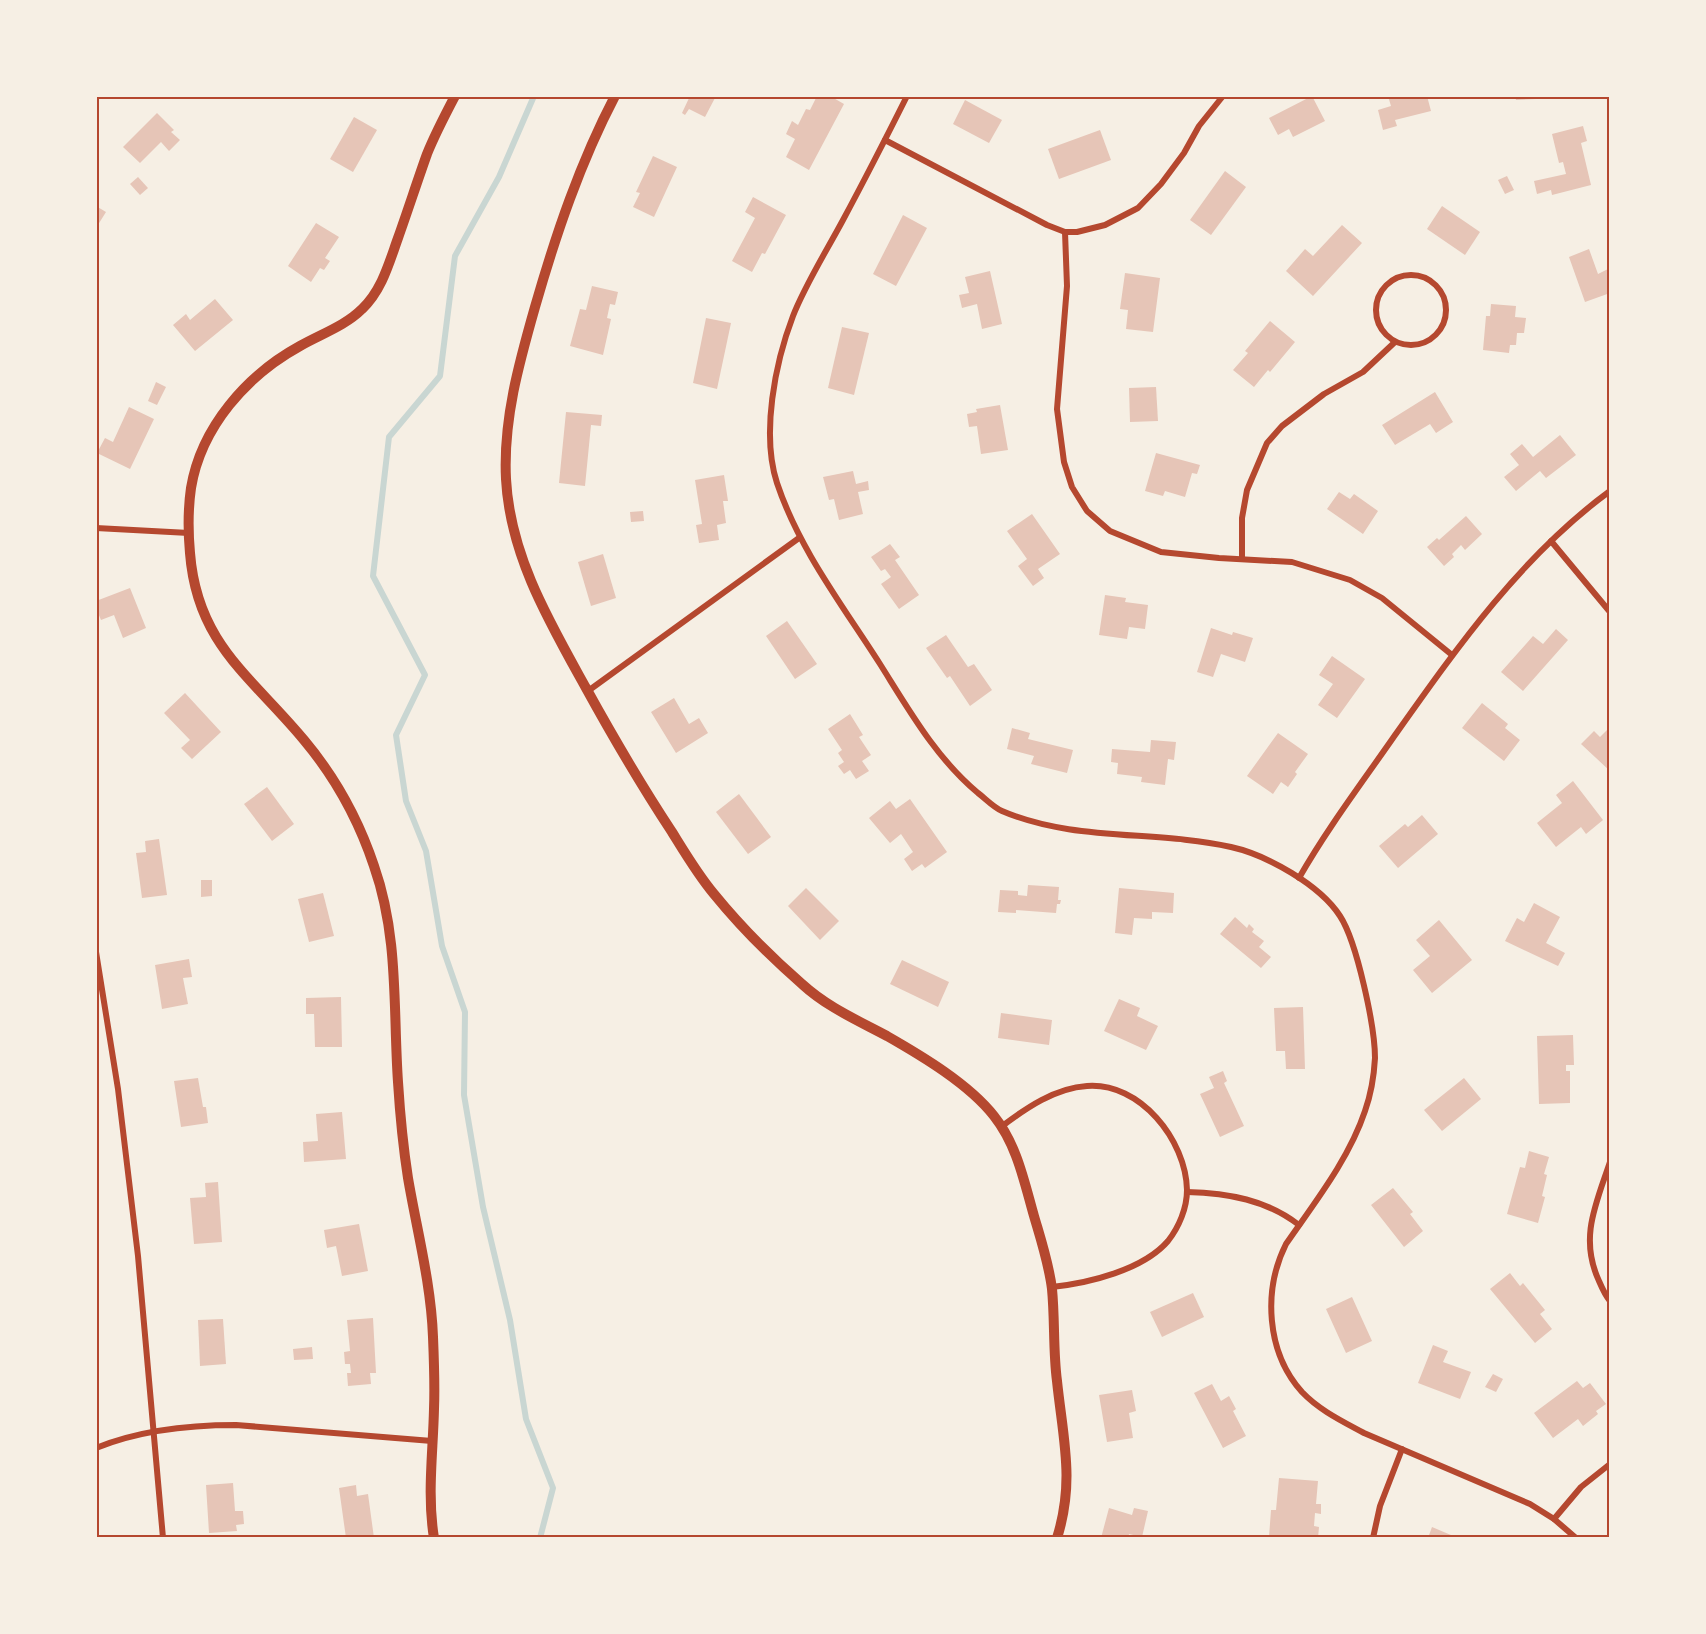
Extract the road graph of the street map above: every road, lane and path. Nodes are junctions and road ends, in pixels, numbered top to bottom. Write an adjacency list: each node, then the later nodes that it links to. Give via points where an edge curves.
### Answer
1 (455, 96): 10 (street, via 427,155 380,285 352,318 282,357 250,382 224,412 196,467)
2 (615, 96): 16 (street, via 576,181 546,269 515,380 506,455 508,504 523,560 544,611)
3 (907, 96): 5 (street)
4 (1224, 96): 6 (street, via 1161,184 1138,208 1105,225)
5 (885, 140): 6 (street); 11 (street, via 794,313 781,354 771,412 771,453 776,480)
6 (1065, 232): 13 (street, via 1067,286 1057,409 1064,462 1072,487 1087,511 1110,531 1161,552)
7 (1395, 342): 7 (street, via 1378,325 1376,301 1390,281 1401,276 1425,278 1442,293 1446,304 1443,326 1427,342 1405,346); 13 (street, via 1363,372 1324,394 1282,426 1267,443 1247,490)
8 (1610, 491): 12 (street)
9 (96, 528): 10 (street)
10 (189, 533): 26 (street, via 195,590 210,628 233,662 304,740 335,784 363,836 383,895 393,944 403,1144 430,1299)
11 (800, 538): 16 (street); 17 (street, via 941,756 958,776 999,810 1054,827 1231,847 1274,863)
12 (1551, 541): 14 (street); 15 (street)
13 (1242, 558): 15 (street, via 1292,562 1350,580 1382,598)
14 (1610, 612)
15 (1452, 655): 17 (street, via 1322,839)
16 (588, 692): 19 (street, via 647,795 701,877 736,919 812,993 949,1076 982,1102)
17 (1299, 878): 22 (street, via 1340,914 1350,934 1375,1056 1373,1081 1357,1133)
18 (96, 952): 25 (street, via 118,1089 138,1256)
19 (1001, 1127): 21 (street, via 1055,1094 1086,1086 1112,1088 1141,1103 1166,1131 1182,1162); 23 (street, via 1021,1168)
20 (1610, 1162): 24 (street, via 1591,1218 1588,1246 1593,1270)
21 (1187, 1192): 22 (street, via 1258,1202); 23 (street, via 1182,1218 1168,1241 1150,1257 1129,1268)
22 (1299, 1225): 28 (street, via 1278,1259 1271,1302 1272,1327 1288,1372 1319,1407)
23 (1052, 1287): 33 (street, via 1055,1364 1068,1471)
24 (1610, 1301)
25 (153, 1432): 26 (street, via 236,1425); 27 (street); 31 (street)
26 (432, 1441): 32 (street, via 430,1492)
27 (96, 1448)
28 (1402, 1449): 30 (street, via 1530,1504); 34 (street, via 1380,1506)
29 (1610, 1464): 30 (street, via 1581,1487)
30 (1554, 1519): 35 (street)
31 (163, 1538)
32 (434, 1538)
33 (1057, 1538)
34 (1373, 1538)
35 (1576, 1538)

